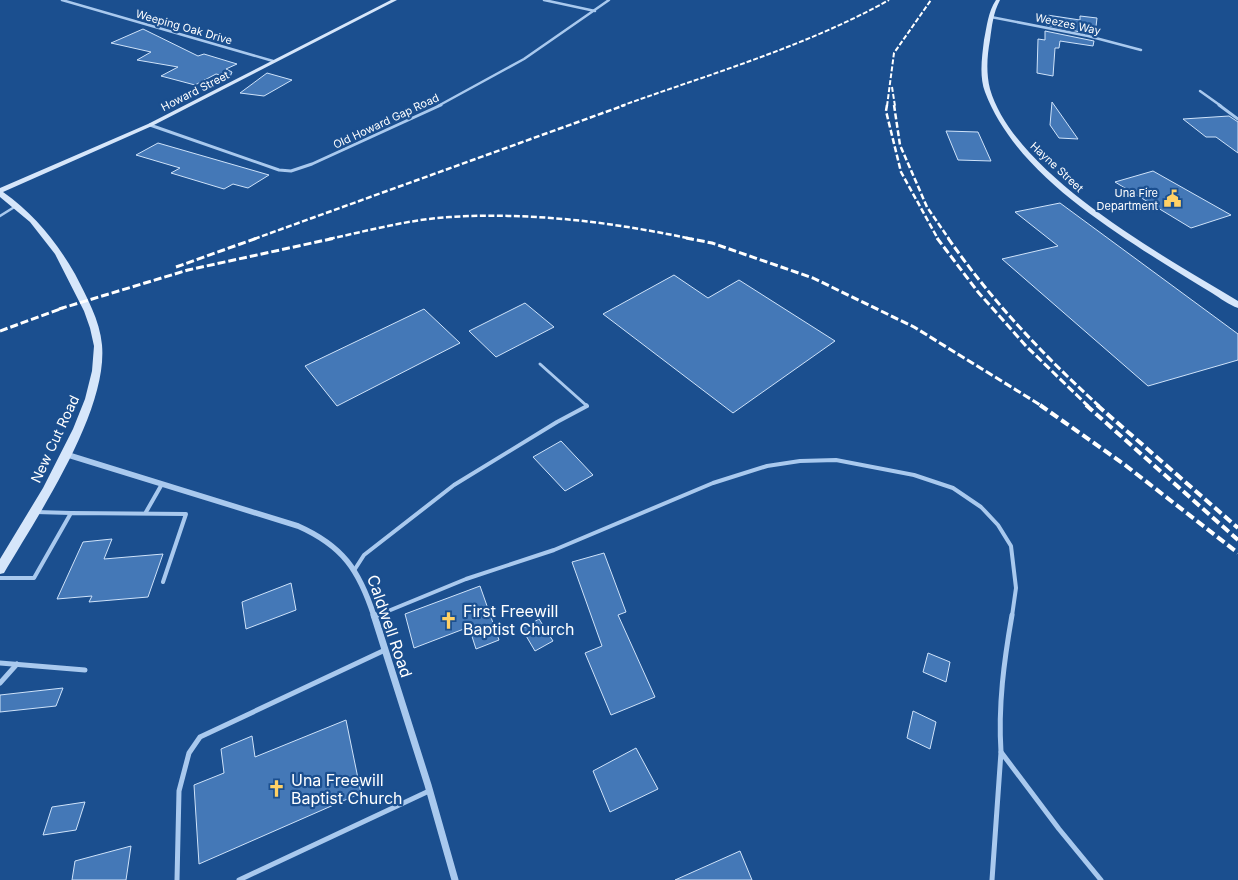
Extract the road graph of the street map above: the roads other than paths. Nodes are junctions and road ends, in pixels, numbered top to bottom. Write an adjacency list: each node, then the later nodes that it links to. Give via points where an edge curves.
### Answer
1 (62, 0): 9 (street, Weeping Oak Drive)
2 (395, 0): 9 (street, Howard Street)
3 (544, 0): 6 (street)
4 (609, 0): 6 (street, Old Howard Gap Road)
5 (998, 0): 7 (street, Hayne Street)
6 (595, 11): 12 (street, Old Howard Gap Road, via 495,77 304,168 279,170)
7 (991, 18): 8 (street, Weezes Way, via 1088,36); 16 (street, Hayne Street, via 986,43 985,81 1000,118 1022,148 1068,192 1113,226)
8 (1141, 50)
9 (273, 62): 12 (street, Howard Street)
10 (1200, 91): 11 (street)
11 (1238, 119)
12 (150, 125): 13 (street, Howard Street)
13 (0, 192): 14 (street, New Cut Road)
14 (18, 205): 15 (lane); 18 (street, New Cut Road, via 41,228 69,271 95,328 98,368 92,391)
15 (0, 216)
16 (1238, 305)
17 (540, 364): 24 (lane, via 587,406 454,485 364,555)
18 (65, 454): 19 (street, Caldwell Road); 20 (street, New Cut Road)
19 (162, 483): 21 (lane); 24 (street, Caldwell Road, via 321,536 340,550)
20 (33, 512): 22 (lane); 23 (street, New Cut Road)
21 (146, 512): 22 (lane); 26 (lane, via 186,514)
22 (71, 513): 25 (lane, via 34,578)
23 (0, 569)
24 (355, 569): 27 (street, Caldwell Road)
25 (0, 578)
26 (163, 582)
27 (374, 616): 28 (street, Caldwell Road); 33 (lane, via 466,579 562,546 713,483 767,466 836,460 914,475 953,488 981,507 1011,546 1016,588 1001,683 999,722)
28 (385, 650): 34 (street, Caldwell Road); 35 (lane, via 200,737 189,753 179,791)
29 (0, 663): 30 (lane)
30 (17, 664): 31 (lane); 32 (lane)
31 (85, 670)
32 (0, 683)
33 (1002, 752): 38 (lane); 39 (lane)
34 (430, 791): 36 (lane); 37 (street, Caldwell Road)
35 (177, 880)
36 (239, 880)
37 (455, 880)
38 (992, 880)
39 (1101, 880)

